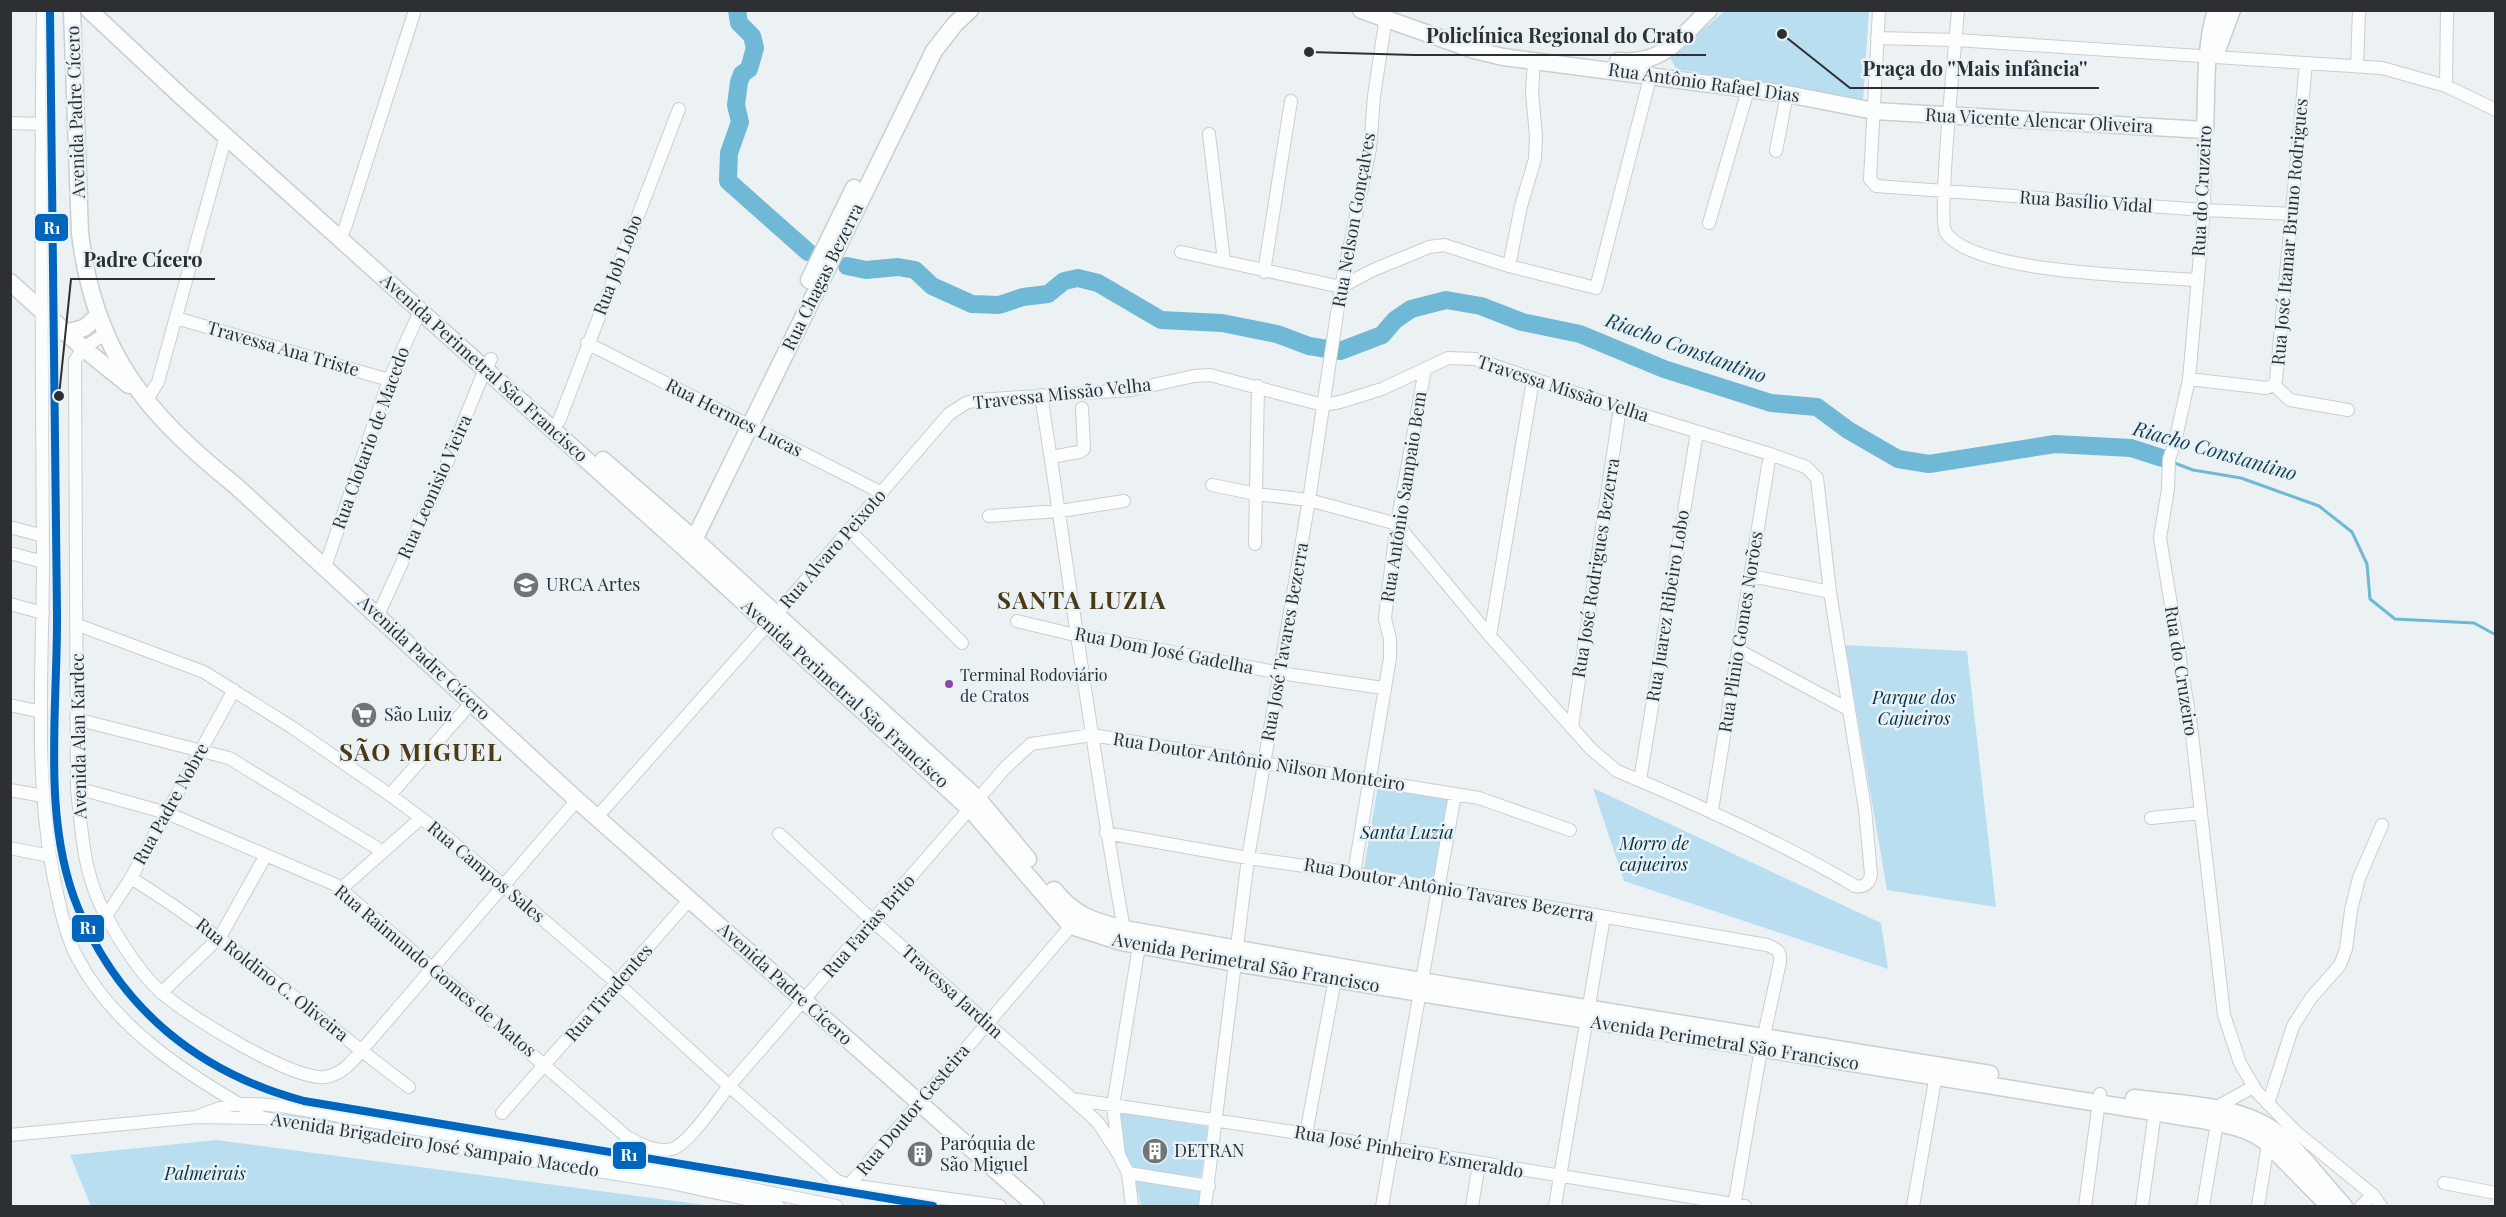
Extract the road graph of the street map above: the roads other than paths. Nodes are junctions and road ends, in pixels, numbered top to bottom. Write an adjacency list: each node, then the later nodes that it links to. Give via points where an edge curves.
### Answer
1 (43, 10): 36 (street)
2 (72, 10): 55 (main road, Avenida Padre Cícero, via 80,233 84,268)
3 (89, 10): 28 (main road, Avenida Perimetral São Francisco)
4 (415, 10): 45 (street)
5 (955, 10): 77 (main road, Rua Chagas Bezerra, via 919,58)
6 (970, 10): 77 (main road, Rua Chagas Bezerra, via 934,51)
7 (1361, 10): 16 (main road, Rua Antônio Rafael Dias)
8 (1709, 10): 19 (main road, Rua Antônio Rafael Dias)
9 (1878, 10): 17 (street)
10 (1959, 10): 18 (street)
11 (2216, 10): 20 (main road)
12 (2232, 10): 20 (main road)
13 (2359, 10): 24 (street)
14 (2447, 10): 26 (street)
15 (108, 12): 28 (main road, Avenida Perimetral São Francisco)
16 (1388, 14): 21 (main road, Rua Antônio Rafael Dias, via 1483,42); 22 (main road, Rua Antônio Rafael Dias, via 1474,50); 52 (street, Rua Nelson Gonçalves, via 1374,96 1370,149)
17 (1877, 38): 18 (street); 33 (street)
18 (1956, 40): 20 (street); 34 (street)
19 (1662, 55): 21 (main road, Rua Antônio Rafael Dias, via 1632,62); 25 (main road)
20 (2211, 56): 23 (street); 37 (main road, Rua do Cruzeiro)
21 (1566, 59): 22 (main road, Rua Antônio Rafael Dias); 25 (main road, Rua Antônio Rafael Dias)
22 (1534, 61): 48 (street, via 1535,159)
23 (2306, 63): 24 (street); 43 (street, Rua José Itamar Bruno Rodrigues)
24 (2357, 66): 26 (street, via 2382,68)
25 (1659, 75): 27 (main road, Rua Antônio Rafael Dias); 48 (street, via 1596,288)
26 (2446, 86): 32 (street)
27 (1748, 90): 29 (main road, Rua Antônio Rafael Dias); 44 (street)
28 (185, 93): 39 (main road, Avenida Perimetral São Francisco); 45 (main road, Avenida Perimetral São Francisco)
29 (1787, 94): 33 (main road, Rua Antônio Rafael Dias); 40 (street)
30 (1291, 101): 49 (street)
31 (679, 109): 59 (street, Rua Job Lobo)
32 (2496, 110)
33 (1874, 111): 34 (main road, Rua Vicente Alencar Oliveira); 41 (street, Rua Basílio Vidal, via 1872,184 1880,188)
34 (1950, 117): 37 (main road, Rua Vicente Alencar Oliveira); 41 (street)
35 (10, 123): 36 (street)
36 (41, 124): 54 (street)
37 (2205, 130): 42 (street, Rua do Cruzeiro)
38 (1209, 134): 47 (street)
39 (226, 136): 45 (main road, Avenida Perimetral São Francisco); 56 (street)
40 (1776, 150)
41 (1944, 192): 42 (street, Rua Basílio Vidal); 50 (street, via 1946,233 1978,254 2028,267)
42 (2204, 210): 43 (street, Rua Basílio Vidal); 50 (street, Rua do Cruzeiro)
43 (2292, 214): 67 (street, Rua José Itamar Bruno Rodrigues)
44 (1708, 223)
45 (342, 233): 53 (main road, Avenida Perimetral São Francisco); 62 (main road, Avenida Perimetral São Francisco)
46 (1181, 252): 47 (street)
47 (1224, 261): 49 (street)
48 (1509, 266): 52 (street, via 1444,245 1429,247)
49 (1264, 272): 52 (street)
50 (2197, 280): 64 (street, Rua do Cruzeiro)
51 (10, 282): 54 (main road)
52 (1341, 287): 61 (street, Rua Nelson Gonçalves)
53 (420, 310): 62 (main road, Avenida Perimetral São Francisco); 65 (street, Rua Clotario de Macedo)
54 (42, 311): 57 (main road); 91 (street)
55 (98, 316): 57 (main road, via 84,328); 58 (main road, Avenida Padre Cícero)
56 (176, 318): 65 (street, Travessa Ana Triste); 70 (street, via 158,382)
57 (65, 333): 60 (main road)
58 (105, 334): 60 (street); 70 (main road, Avenida Padre Cícero)
59 (587, 343): 76 (street, Rua Job Lobo); 77 (street, Rua Hermes Lucas)
60 (83, 348): 70 (main road); 104 (street, Avenida Alan Kardec, via 75,361)
61 (1330, 357): 71 (street, Rua José Tavares Bezerra)
62 (488, 364): 76 (main road, Avenida Perimetral São Francisco); 92 (main road, Avenida Perimetral São Francisco); 101 (street, Rua Leonisio Vieira)
63 (1425, 369): 66 (street, Travessa Missão Velha, via 1448,358 1463,357); 71 (street, Travessa Missão Velha, via 1382,389); 88 (street, Rua Antônio Sampaio Bem)
64 (2189, 379): 67 (street, Rua José Itamar Bruno Rodrigues, via 2266,388); 132 (street, Rua do Cruzeiro, via 2169,459 2160,538)
65 (389, 380): 96 (street, Rua Clotario de Macedo)
66 (1533, 380): 73 (street, Travessa Missão Velha); 106 (street)
67 (2274, 385): 74 (street, via 2290,400)
68 (1258, 386): 69 (street, Travessa Missão Velha, via 1210,375 1131,390); 71 (street, Travessa Missão Velha); 83 (street)
69 (1041, 395): 75 (street, Travessa Missão Velha, via 978,400); 80 (street)
70 (144, 398): 96 (main road, Avenida Padre Cícero, via 196,454)
71 (1323, 405): 84 (street, Rua José Tavares Bezerra)
72 (1082, 408): 80 (street, via 1084,449)
73 (1620, 408): 78 (street, Travessa Missão Velha); 117 (street, Rua José Rodrigues Bezerra)
74 (2348, 410)
75 (949, 414): 82 (street, Rua Alvaro Peixoto)
76 (559, 421): 92 (main road, Avenida Perimetral São Francisco)
77 (745, 424): 82 (street, Rua Hermes Lucas); 92 (main road, Rua Chagas Bezerra)
78 (1697, 432): 79 (street, Travessa Missão Velha); 122 (street, Rua Juarez Ribeiro Lobo)
79 (1770, 454): 97 (street, Rua Plinio Gomes Norões); 98 (street, Travessa Missão Velha, via 1806,467 1817,478)
80 (1051, 457): 86 (street)
81 (1212, 484): 83 (street)
82 (882, 493): 90 (street, Rua Alvaro Peixoto)
83 (1256, 494): 84 (street); 93 (street)
84 (1309, 500): 88 (street); 109 (street, Rua José Tavares Bezerra)
85 (1124, 501): 86 (street)
86 (1060, 511): 87 (street); 105 (street)
87 (989, 516)
88 (1397, 524): 106 (street); 110 (street, Rua Antônio Sampaio Bem, via 1385,619 1390,658)
89 (10, 527): 91 (street)
90 (849, 530): 102 (street, Rua Alvaro Peixoto); 107 (street)
91 (43, 536): 95 (street)
92 (687, 542): 102 (main road, Avenida Perimetral São Francisco)
93 (1255, 544)
94 (10, 553): 95 (street)
95 (43, 562): 100 (street)
96 (325, 567): 101 (main road, Avenida Padre Cícero)
97 (1751, 576): 98 (street); 108 (street, Rua Plinio Gomes Norões)
98 (1830, 592): 114 (street)
99 (10, 604): 100 (street)
100 (43, 613): 115 (street)
101 (378, 615): 112 (main road, Avenida Padre Cícero)
102 (772, 620): 129 (main road, Avenida Perimetral São Francisco); 133 (street, Rua Alvaro Peixoto)
103 (1017, 621): 105 (street, Rua Dom José Gadelha)
104 (78, 625): 111 (street, Rua Campos Sales, via 204,672); 116 (street, Avenida Alan Kardec)
105 (1075, 635): 109 (street, Rua Dom José Gadelha); 118 (street)
106 (1490, 636): 117 (street)
107 (962, 642)
108 (1738, 650): 114 (street); 130 (street, Rua Plinio Gomes Norões)
109 (1280, 673): 110 (street, Rua Dom José Gadelha); 120 (street, Rua José Tavares Bezerra)
110 (1383, 688): 121 (street, Rua Antônio Sampaio Bem)
111 (234, 690): 119 (street, Rua Padre Nobre); 126 (street, Rua Campos Sales)
112 (472, 702): 126 (street); 128 (main road, Avenida Padre Cícero)
113 (10, 705): 115 (street)
114 (1848, 709): 130 (street, via 1865,809 1870,878 1867,884 1855,886)
115 (41, 712): 127 (street)
116 (76, 719): 119 (street); 123 (street, Avenida Alan Kardec)
117 (1572, 727): 122 (street, via 1608,764)
118 (1092, 735): 120 (street, Rua Doutor Antônio Nilson Monteiro); 129 (street, Rua Doutor Antônio Nilson Monteiro, via 1031,744); 138 (street)
119 (201, 749): 131 (street, Rua Padre Nobre); 141 (street, via 229,758)
120 (1264, 764): 121 (street, Rua Doutor Antônio Nilson Monteiro); 144 (street, Rua José Tavares Bezerra)
121 (1368, 779): 125 (street, Rua Doutor Antônio Nilson Monteiro); 145 (street, Rua Antônio Sampaio Bem)
122 (1640, 780): 130 (street)
123 (77, 788): 131 (street, Rua Raimundo Gomes de Matos); 152 (street, Avenida Alan Kardec, via 84,856)
124 (10, 790): 127 (street)
125 (1455, 794): 137 (street, Rua Doutor Antônio Nilson Monteiro, via 1495,803); 149 (street)
126 (390, 795): 134 (street, Rua Campos Sales)
127 (43, 796): 143 (street)
128 (578, 800): 133 (main road, Avenida Padre Cícero); 148 (street)
129 (975, 805): 146 (main road, Avenida Perimetral São Francisco); 154 (street, Rua Farias Brito)
130 (1712, 810)
131 (167, 813): 142 (street, Rua Raimundo Gomes de Matos); 147 (street, Rua Padre Nobre)
132 (2201, 813): 135 (street); 174 (street, Rua do Cruzeiro, via 2224,1015 2240,1063)
133 (597, 817): 151 (main road, Avenida Padre Cícero)
134 (421, 818): 141 (street); 148 (street, Rua Campos Sales)
135 (2151, 818)
136 (2382, 825): 179 (street, via 2359,878 2340,965 2293,1026)
137 (1570, 830)
138 (1107, 833): 144 (street, Rua Doutor Antônio Tavares Bezerra); 156 (street)
139 (779, 834): 154 (street, Travessa Jardim)
140 (10, 848): 143 (street)
141 (382, 851): 150 (street)
142 (266, 855): 150 (street, Rua Raimundo Gomes de Matos); 157 (street)
143 (50, 856): 177 (street, via 61,912 76,957 98,990 126,1024)
144 (1248, 858): 145 (street, Rua Doutor Antônio Tavares Bezerra); 159 (street, Rua José Tavares Bezerra)
145 (1354, 873): 149 (street, Rua Doutor Antônio Tavares Bezerra)
146 (1036, 877): 155 (main road, Avenida Perimetral São Francisco); 156 (main road, Avenida Perimetral São Francisco, via 1068,907)
147 (130, 878): 152 (street, Rua Padre Nobre); 157 (street, Rua Roldino C. Oliveira)
148 (504, 886): 160 (street); 162 (street, Rua Campos Sales)
149 (1440, 888): 153 (street, Rua Doutor Antônio Tavares Bezerra); 163 (street)
150 (341, 890): 160 (street, Rua Raimundo Gomes de Matos)
151 (690, 899): 162 (street, Rua Tiradentes); 165 (main road, Avenida Padre Cícero)
152 (106, 916): 164 (street, Avenida Alan Kardec)
153 (1604, 917): 166 (street); 168 (street, Rua Doutor Antônio Tavares Bezerra, via 1767,945 1779,952)
154 (873, 921): 165 (street, Rua Farias Brito); 167 (street, Travessa Jardim)
155 (1071, 926): 156 (main road, Avenida Perimetral São Francisco); 167 (street, Rua Doutor Gesteira)
156 (1123, 936): 158 (main road, Avenida Perimetral São Francisco); 159 (main road, Avenida Perimetral São Francisco)
157 (220, 937): 164 (street); 169 (street, Rua Roldino C. Oliveira)
158 (1139, 946): 159 (main road, Avenida Perimetral São Francisco); 180 (street, Travessa Jardim)
159 (1236, 955): 161 (main road, Avenida Perimetral São Francisco); 163 (main road, Avenida Perimetral São Francisco); 186 (street, Rua José Tavares Bezerra)
160 (434, 968): 169 (street); 170 (street, Rua Raimundo Gomes de Matos)
161 (1335, 979): 163 (main road, Avenida Perimetral São Francisco); 187 (street)
162 (618, 984): 170 (street, Rua Tiradentes); 172 (street, Rua Campos Sales)
163 (1420, 986): 166 (main road, Avenida Perimetral São Francisco); 191 (street)
164 (161, 993): 169 (street, Avenida Alan Kardec, via 227,1038 303,1075 336,1074)
165 (803, 1002): 172 (street, Rua Farias Brito); 178 (main road, Avenida Padre Cícero)
166 (1588, 1014): 168 (main road, Avenida Perimetral São Francisco); 196 (street)
167 (986, 1024): 176 (street, Travessa Jardim); 178 (street, Rua Doutor Gesteira)
168 (1762, 1043): 171 (main road, Avenida Perimetral São Francisco); 211 (street)
169 (361, 1051): 173 (street, Rua Roldino C. Oliveira)
170 (546, 1065): 182 (street, Rua Tiradentes); 190 (street, Rua Raimundo Gomes de Matos, via 627,1137 650,1148)
171 (1937, 1070): 175 (main road, Avenida Perimetral São Francisco); 212 (street)
172 (729, 1086): 190 (street, Rua Farias Brito, via 687,1137); 198 (street, Rua Campos Sales, via 828,1174)
173 (410, 1087)
174 (2253, 1087): 179 (street, Rua do Cruzeiro); 183 (street)
175 (2100, 1098): 181 (main road, Avenida Perimetral São Francisco); 183 (main road, Avenida Perimetral São Francisco); 213 (street)
176 (1072, 1099): 180 (street, Rua José Pinheiro Esmeraldo); 192 (street, Travessa Jardim, via 1099,1124)
177 (236, 1103): 184 (street, Avenida Brigadeiro José Sampaio Macedo); 185 (street); 193 (street, Avenida Brigadeiro José Sampaio Macedo, via 287,1107)
178 (919, 1104): 198 (street, Rua Doutor Gesteira); 205 (main road, Avenida Padre Cícero)
179 (2268, 1104): 201 (street, Rua do Cruzeiro)
180 (1113, 1106): 186 (street, Rua José Pinheiro Esmeraldo); 192 (street, Travessa Jardim)
181 (2155, 1112): 183 (main road, Avenida Perimetral São Francisco); 214 (street)
182 (502, 1113)
183 (2216, 1116): 189 (main road, Avenida Perimetral São Francisco); 215 (street); 218 (main road, Avenida Perimetral São Francisco, via 2255,1120 2271,1129)
184 (197, 1117): 185 (street, Avenida Brigadeiro José Sampaio Macedo); 188 (street, Avenida Brigadeiro José Sampaio Macedo)
185 (263, 1118): 193 (street, Avenida Brigadeiro José Sampaio Macedo)
186 (1218, 1120): 187 (street, Rua José Pinheiro Esmeraldo); 199 (street, Rua José Tavares Bezerra)
187 (1306, 1134): 191 (street, Rua José Pinheiro Esmeraldo)
188 (10, 1135)
189 (2268, 1144): 216 (street); 217 (main road, Avenida Perimetral São Francisco)
190 (670, 1149)
191 (1392, 1149): 194 (street, Rua José Pinheiro Esmeraldo); 208 (street)
192 (1119, 1155): 195 (street, Travessa Jardim)
193 (571, 1160): 202 (street, Avenida Brigadeiro José Sampaio Macedo); 203 (street, Avenida Brigadeiro José Sampaio Macedo, via 669,1172)
194 (1479, 1164): 196 (street, Rua José Pinheiro Esmeraldo); 209 (street)
195 (1128, 1173): 199 (street); 206 (street, Travessa Jardim)
196 (1560, 1177): 210 (street); 211 (street, Rua José Pinheiro Esmeraldo)
197 (2444, 1183): 200 (street)
198 (849, 1185): 204 (street)
199 (1209, 1186): 207 (street, Rua José Tavares Bezerra)
200 (2496, 1194): 221 (street)
201 (2373, 1195): 219 (street); 220 (street, Rua do Cruzeiro)
202 (778, 1206)
203 (837, 1206)
204 (1000, 1206)
205 (1036, 1206)
206 (1132, 1206)
207 (1205, 1206)
208 (1382, 1206)
209 (1472, 1206)
210 (1555, 1206)
211 (1738, 1206)
212 (1913, 1206)
213 (2085, 1206)
214 (2142, 1206)
215 (2203, 1206)
216 (2258, 1206)
217 (2329, 1206)
218 (2344, 1206)
219 (2361, 1206)
220 (2381, 1206)
221 (2494, 1206)

